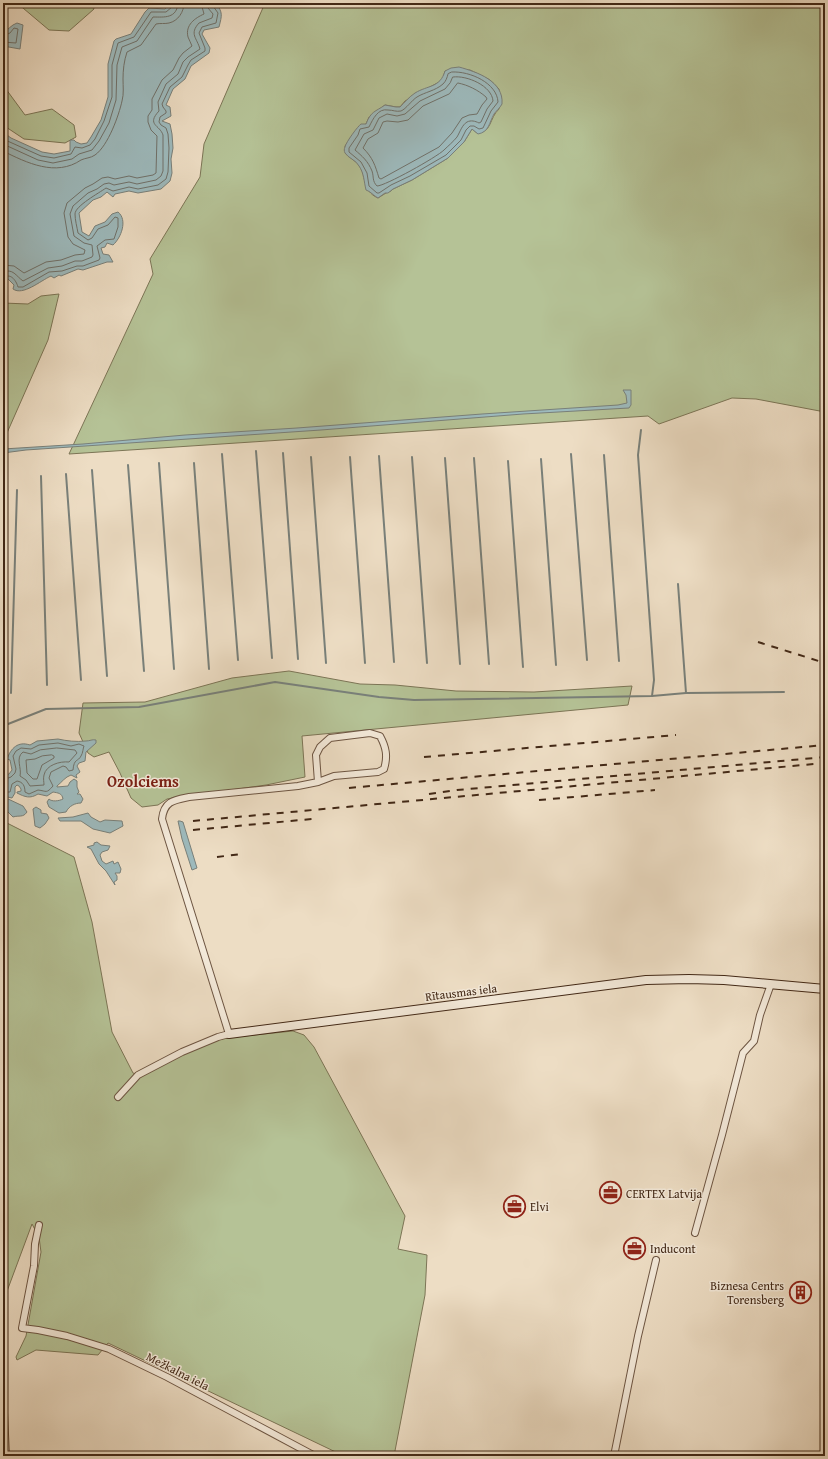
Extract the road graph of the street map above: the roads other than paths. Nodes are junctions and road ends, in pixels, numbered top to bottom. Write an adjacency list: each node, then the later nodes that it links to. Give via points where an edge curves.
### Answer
1 (318, 782): 1 (street, via 334,776 378,772 384,769 387,760 386,746 380,736 370,733 330,738 320,746 316,755); 4 (street, via 189,797 172,801 163,810 162,819)
2 (770, 984): 3 (street, Rītausmas iela); 4 (street, Rītausmas iela, via 689,979 646,980); 7 (street, via 754,1041 743,1053)
3 (825, 989)
4 (229, 1034): 5 (street, Rītausmas iela, via 160,1062 138,1075)
5 (118, 1097)
6 (39, 1225): 11 (street, Mežkalna iela, via 22,1328 67,1336 109,1349)
7 (695, 1233)
8 (656, 1260): 12 (street)
9 (3, 1391): 10 (street)
10 (6, 1456)
11 (315, 1456)
12 (614, 1456)

